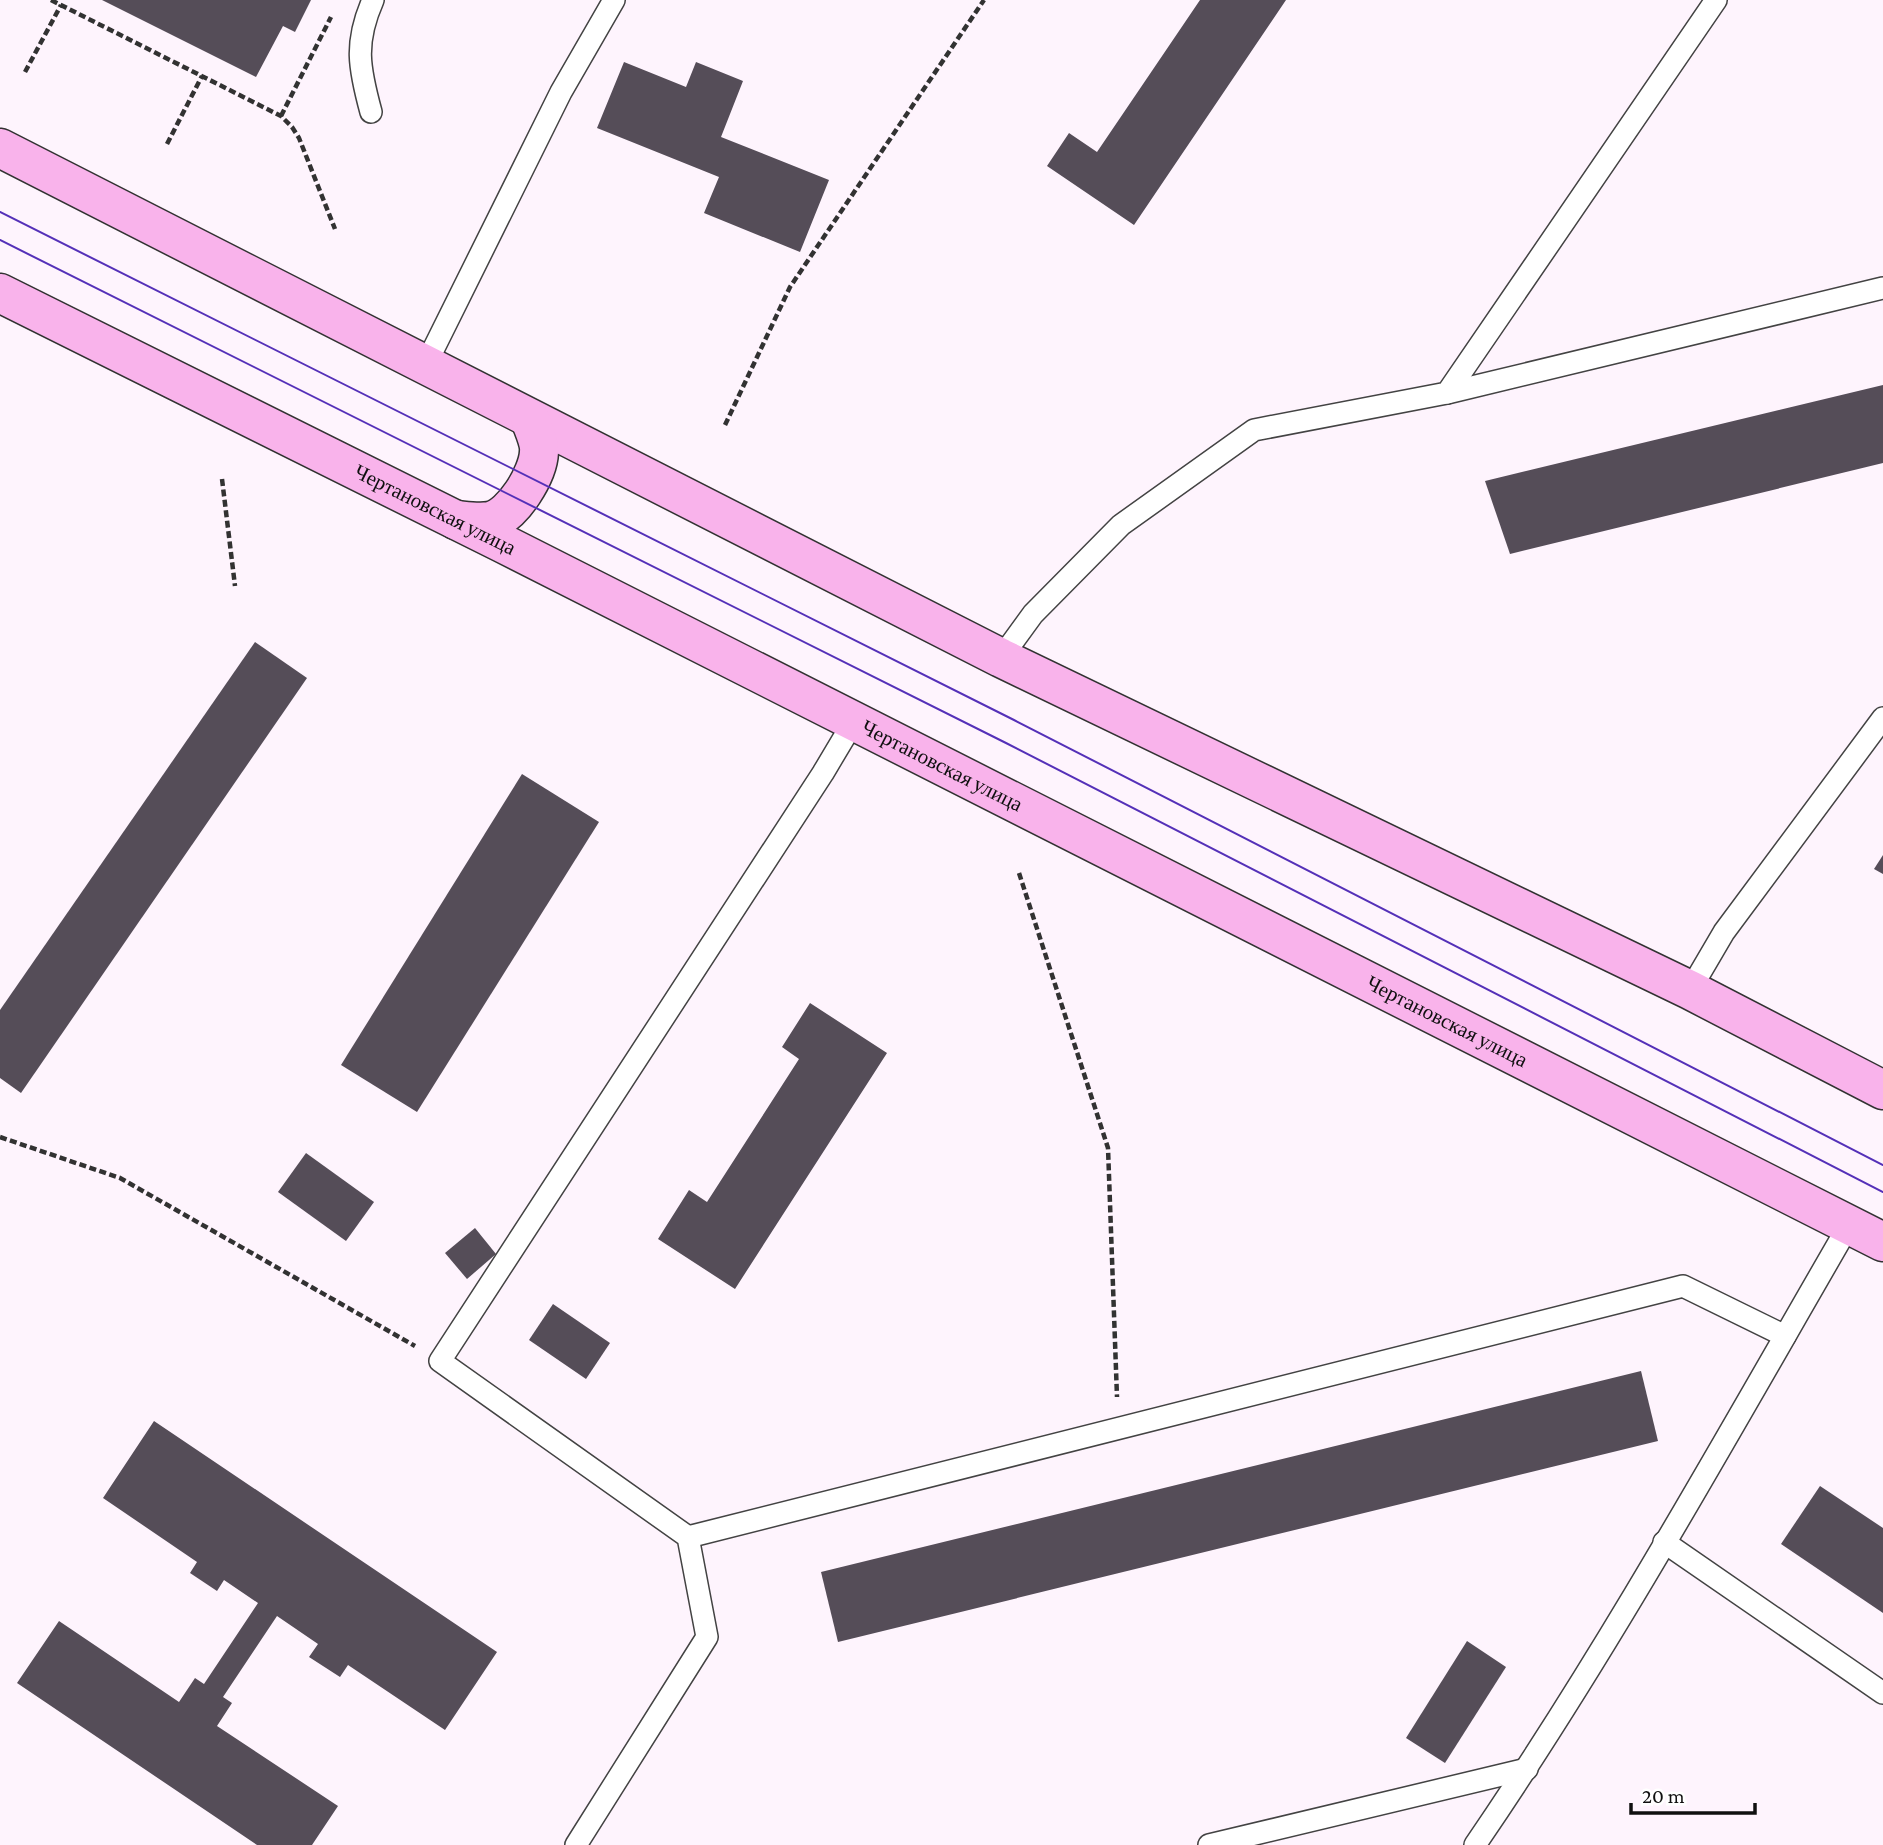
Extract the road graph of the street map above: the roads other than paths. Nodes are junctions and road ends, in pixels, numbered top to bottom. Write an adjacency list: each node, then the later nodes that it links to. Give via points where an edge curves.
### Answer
1 (373, 0): 4 (lane, via 359,47)
2 (1716, 0): 9 (lane)
3 (604, 3): 8 (lane)
4 (371, 111)
5 (0, 148): 8 (main road)
6 (1883, 288): 9 (lane)
7 (4, 302): 11 (main road, Чертановская улица)
8 (425, 366): 10 (main road)
9 (1447, 393): 12 (lane, via 1254,430 1121,525 1033,614)
10 (530, 419): 11 (main road, via 539,451 519,500 505,516 489,521); 12 (main road)
11 (456, 520): 14 (main road, Чертановская улица)
12 (1002, 657): 15 (main road)
13 (1883, 718): 15 (lane, via 1724,932)
14 (854, 721): 17 (main road, Чертановская улица); 20 (lane, via 440,1360)
15 (1690, 990): 16 (main road)
16 (1883, 1090)
17 (1849, 1225): 18 (main road, Чертановская улица); 19 (lane)
18 (1883, 1242)
19 (1785, 1336): 20 (lane, via 1683,1286); 21 (lane)
20 (688, 1537): 24 (lane, via 707,1637)
21 (1664, 1542): 22 (lane); 23 (lane)
22 (1883, 1693)
23 (1527, 1769): 25 (lane); 26 (lane)
24 (576, 1845)
25 (1209, 1845)
26 (1475, 1845)

